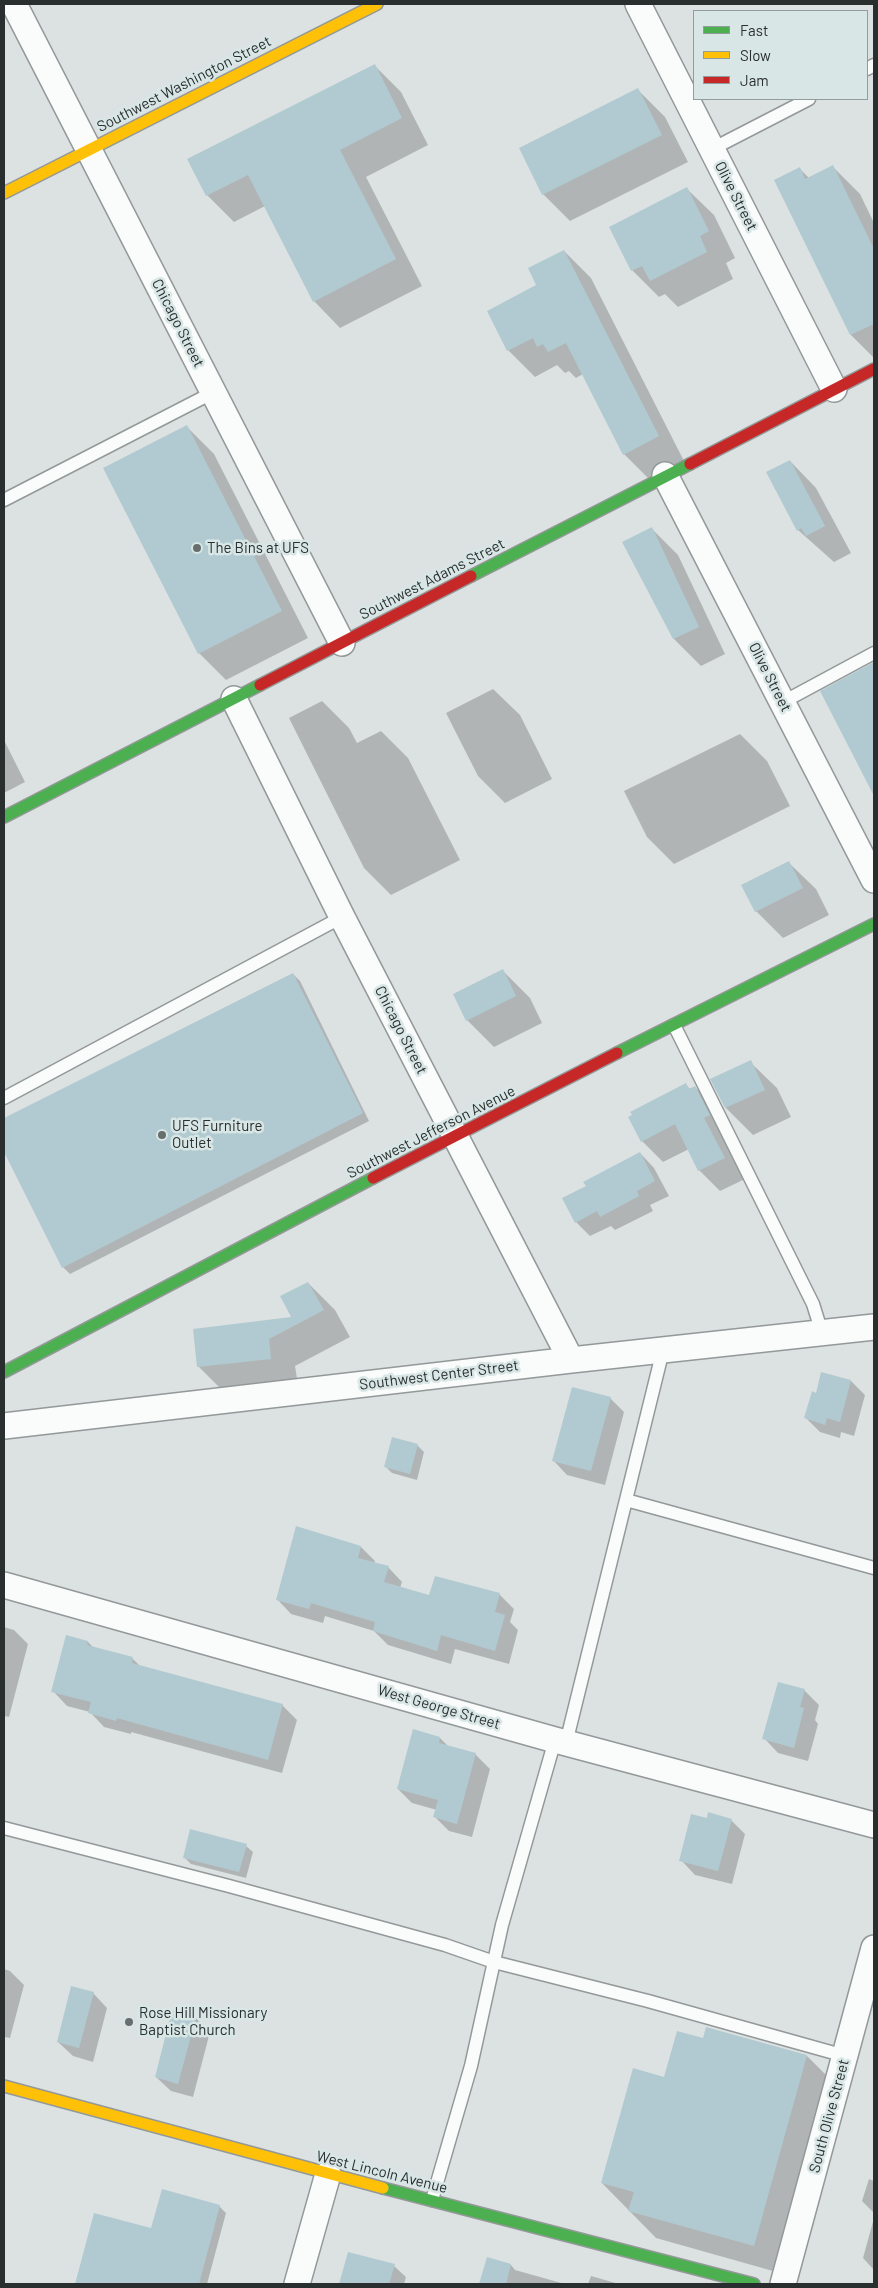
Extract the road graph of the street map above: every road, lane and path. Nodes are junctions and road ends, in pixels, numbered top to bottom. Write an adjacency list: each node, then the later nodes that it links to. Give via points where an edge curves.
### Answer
1 (14, 4): 5 (street, Chicago Street)
2 (377, 4): 5 (main road, Southwest Washington Street)
3 (638, 4): 6 (street, Olive Street)
4 (807, 100): 6 (lane)
5 (89, 148): 7 (main road, Southwest Washington Street); 10 (street, Chicago Street)
6 (712, 149): 9 (street, Olive Street)
7 (4, 192)
8 (874, 369): 9 (main road, Southwest Adams Street)
9 (834, 389): 11 (main road, Southwest Adams Street)
10 (214, 392): 12 (lane); 13 (street, Chicago Street)
11 (665, 475): 13 (main road, Southwest Adams Street); 16 (street, Olive Street)
12 (4, 500)
13 (342, 642): 15 (main road, Southwest Adams Street)
14 (874, 653): 16 (lane)
15 (234, 699): 17 (main road, Southwest Adams Street); 19 (street, Chicago Street)
16 (782, 702): 18 (street, Olive Street)
17 (4, 817)
18 (874, 880)
19 (342, 917): 22 (lane); 23 (street, Chicago Street)
20 (874, 924): 21 (main road, Southwest Jefferson Avenue)
21 (674, 1025): 23 (main road, Southwest Jefferson Avenue); 25 (lane, via 813,1304)
22 (4, 1098)
23 (455, 1135): 27 (street, Chicago Street); 28 (main road, Southwest Jefferson Avenue)
24 (874, 1327): 25 (street, Southwest Center Street)
25 (822, 1333): 26 (street, Southwest Center Street)
26 (663, 1350): 27 (street, Southwest Center Street); 30 (lane)
27 (571, 1360): 29 (street, Southwest Center Street)
28 (4, 1372)
29 (4, 1426)
30 (626, 1500): 31 (lane); 33 (lane)
31 (874, 1568)
32 (4, 1585): 33 (street, West George Street)
33 (561, 1741): 34 (street, West George Street); 37 (lane)
34 (874, 1825)
35 (4, 1828): 37 (lane, via 445,1945)
36 (874, 1948): 38 (street, South Olive Street)
37 (494, 1962): 38 (lane); 41 (lane, via 471,2066)
38 (845, 2056): 45 (street, South Olive Street)
39 (4, 2086): 40 (main road, West Lincoln Avenue)
40 (328, 2174): 41 (main road, West Lincoln Avenue); 43 (street)
41 (432, 2200): 42 (main road, West Lincoln Avenue)
42 (692, 2277): 44 (main road, West Lincoln Avenue)
43 (297, 2284)
44 (754, 2284)
45 (783, 2284)

